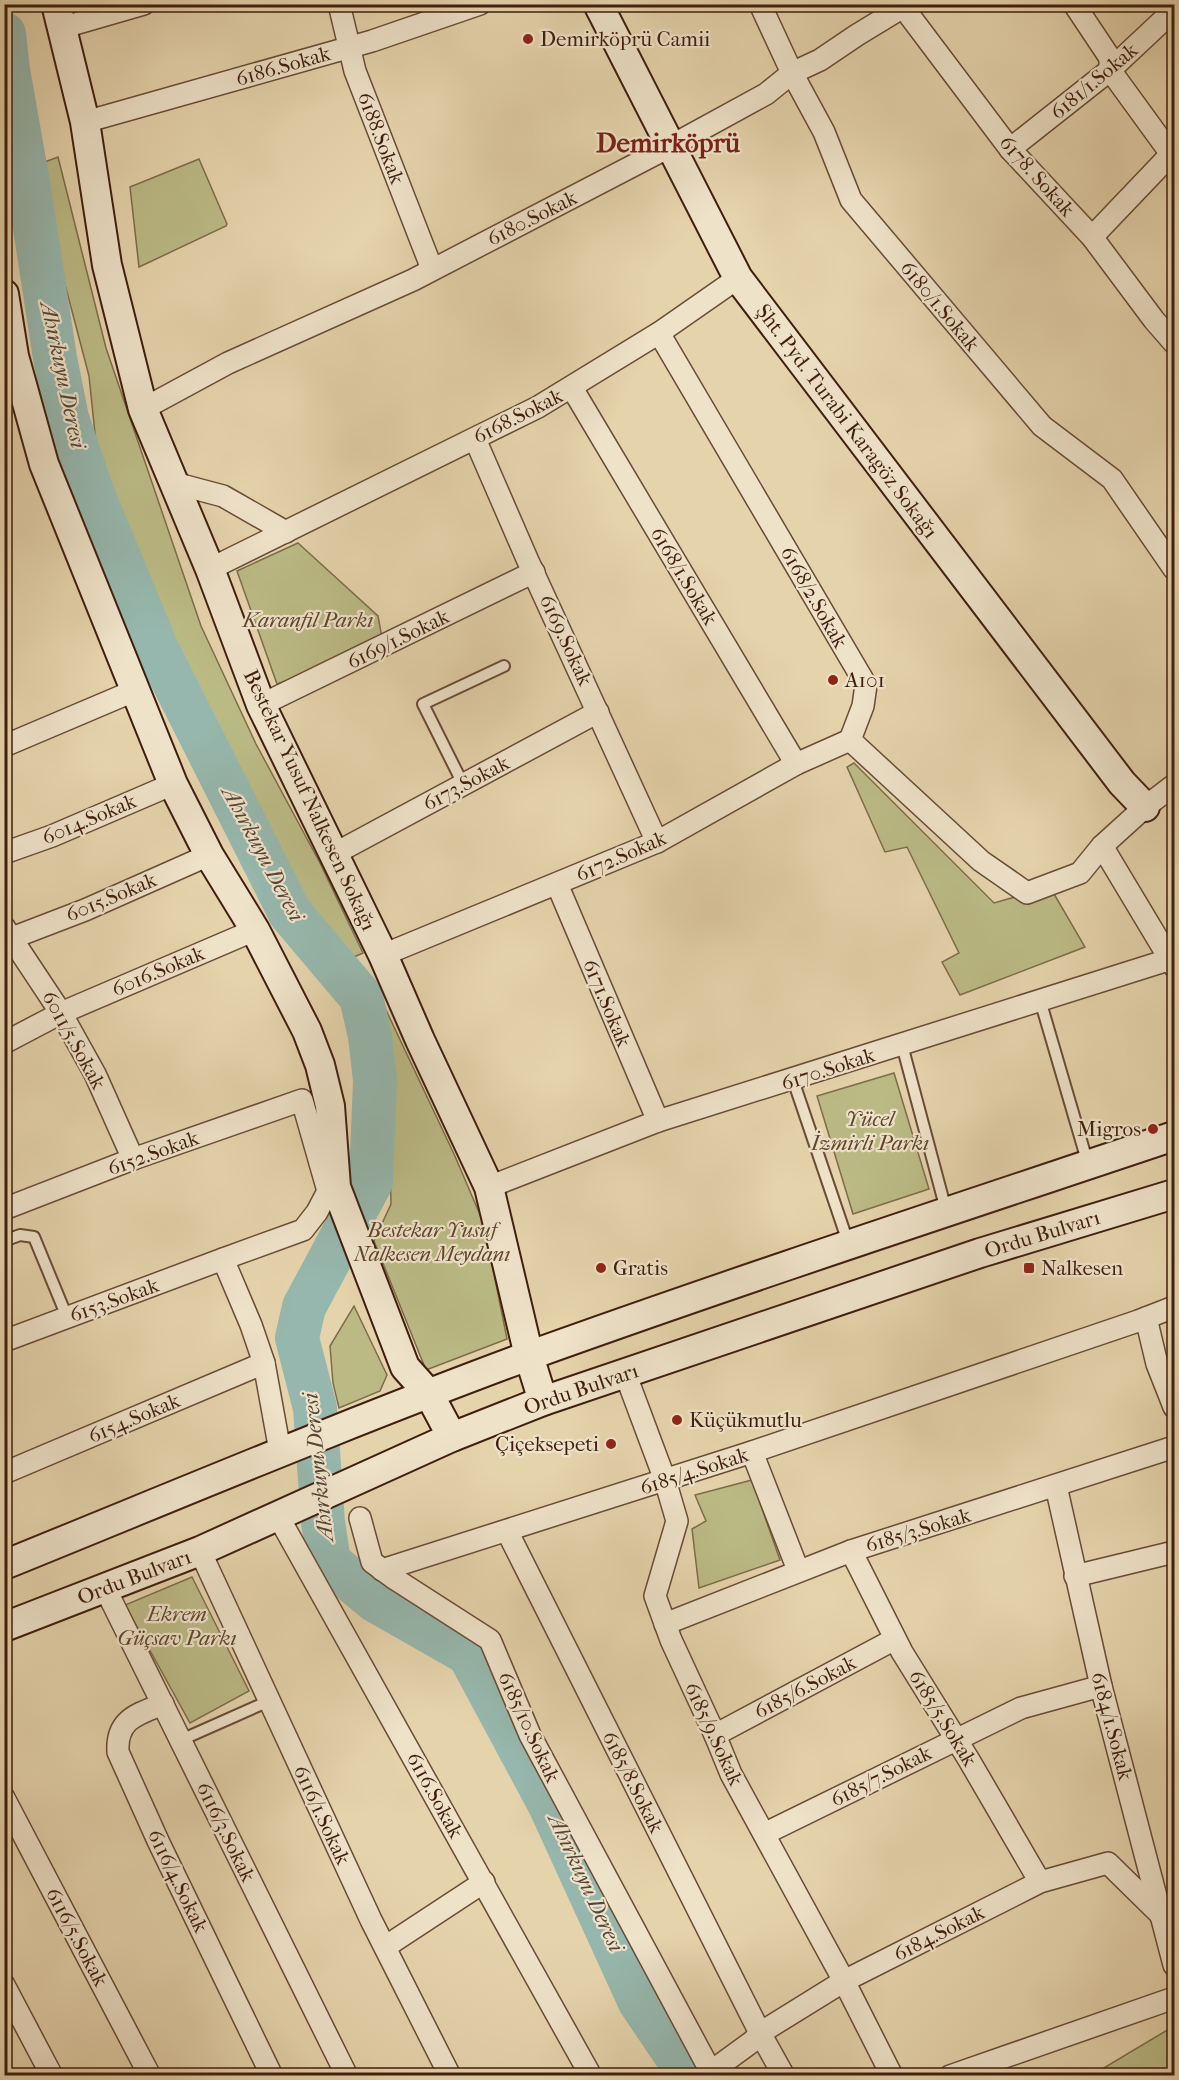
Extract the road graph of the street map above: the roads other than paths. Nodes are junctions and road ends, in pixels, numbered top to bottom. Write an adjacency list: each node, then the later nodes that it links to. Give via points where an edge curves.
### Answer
1 (144, 4): 9 (street)
2 (339, 4): 10 (street, 6188.Sokak)
3 (480, 4): 10 (street, 6186.Sokak)
4 (598, 4): 14 (main road, Şht. Pyd. Turabi Karagöz Sokağı)
5 (760, 4): 12 (street, 6180/1.Sokak)
6 (1074, 4): 11 (street, via 1110,58)
7 (906, 6): 12 (street, 6180.Sokak); 15 (street, 6178. Sokak)
8 (1174, 10): 11 (street, 6181/1.Sokak)
9 (59, 16): 13 (main road, Bestekar Yusuf Nalkesen Sokağı)
10 (351, 47): 13 (street, 6186.Sokak); 18 (street, 6188.Sokak, via 355,71)
11 (1110, 70): 15 (street, 6181/1.Sokak); 16 (street)
12 (792, 74): 14 (street, 6180.Sokak, via 766,94); 30 (street, 6180/1.Sokak, via 824,132 851,200 1042,426 1112,479)
13 (85, 122): 25 (main road, Bestekar Yusuf Nalkesen Sokağı, via 107,265)
14 (669, 147): 18 (street, 6180.Sokak); 19 (main road, Şht. Pyd. Turabi Karagöz Sokağı)
15 (1010, 149): 17 (street, 6178. Sokak)
16 (1173, 155): 17 (street)
17 (1092, 237): 22 (street, 6178. Sokak)
18 (432, 269): 25 (street, 6180.Sokak, via 228,363)
19 (738, 278): 21 (street, 6168.Sokak); 42 (main road, Şht. Pyd. Turabi Karagöz Sokağı, via 1122,783)
20 (4, 294): 23 (main road)
21 (659, 333): 24 (street, 6168.Sokak); 36 (street, 6168/2.Sokak, via 866,685)
22 (1174, 343)
23 (9, 358): 33 (main road, via 44,464)
24 (572, 388): 26 (street, 6168.Sokak); 38 (street, 6168/1.Sokak)
25 (143, 409): 27 (main road, Bestekar Yusuf Nalkesen Sokağı)
26 (475, 439): 28 (street, 6168.Sokak); 31 (street, 6169.Sokak)
27 (174, 483): 28 (street, via 223,496); 29 (main road, Bestekar Yusuf Nalkesen Sokağı)
28 (286, 532): 29 (street, 6168.Sokak)
29 (210, 569): 34 (main road, Bestekar Yusuf Nalkesen Sokağı)
30 (1174, 569)
31 (534, 572): 34 (street, 6169/1.Sokak); 35 (street, 6169.Sokak)
32 (504, 666): 40 (lane, via 423,704)
33 (136, 690): 37 (street); 39 (main road)
34 (261, 705): 46 (main road, Bestekar Yusuf Nalkesen Sokağı)
35 (598, 712): 40 (street, 6173.Sokak); 43 (street, 6169.Sokak)
36 (850, 740): 38 (street, 6172.Sokak); 44 (street, via 981,861 1027,893 1080,873)
37 (4, 746)
38 (796, 764): 43 (street, 6172.Sokak)
39 (173, 784): 45 (street, 6014.Sokak); 47 (main road)
40 (464, 784): 46 (street, 6173.Sokak)
41 (1174, 786): 42 (street)
42 (1145, 807): 44 (street)
43 (657, 842): 48 (street, 6172.Sokak)
44 (1102, 846): 52 (street)
45 (4, 854)
46 (334, 854): 51 (main road, Bestekar Yusuf Nalkesen Sokağı)
47 (209, 855): 49 (main road); 50 (street, 6015.Sokak, via 85,910)
48 (557, 884): 51 (street, 6172.Sokak); 59 (street, 6171.Sokak)
49 (255, 930): 54 (street, 6016.Sokak); 77 (main road, via 307,1031 320,1065 330,1106 336,1187 405,1367)
50 (8, 932): 54 (street, 6011/5.Sokak)
51 (383, 955): 63 (main road, Bestekar Yusuf Nalkesen Sokağı)
52 (1172, 963): 53 (street, 6170.Sokak)
53 (1040, 1000): 56 (street, 6170.Sokak); 62 (lane)
54 (61, 1012): 55 (street, 6016.Sokak); 61 (street, 6011/5.Sokak, via 95,1074)
55 (4, 1043)
56 (902, 1045): 57 (street, 6170.Sokak); 66 (lane)
57 (793, 1080): 59 (street, 6170.Sokak); 68 (lane)
58 (302, 1100): 61 (street, 6152.Sokak); 69 (street, 6153.Sokak, via 328,1191 303,1230)
59 (658, 1121): 63 (street, 6170.Sokak)
60 (1174, 1136): 62 (main road)
61 (133, 1159): 65 (street, 6152.Sokak)
62 (1089, 1164): 66 (main road)
63 (489, 1187): 74 (main road, Bestekar Yusuf Nalkesen Sokağı)
64 (1174, 1194): 76 (main road, Ordu Bulvarı, via 980,1253)
65 (4, 1209)
66 (947, 1212): 68 (main road)
67 (4, 1240): 71 (lane, via 20,1235 34,1238)
68 (849, 1245): 74 (main road)
69 (223, 1259): 71 (street, 6153.Sokak); 75 (street)
70 (1174, 1307): 72 (street, 6185/4.Sokak)
71 (67, 1317): 73 (street, 6153.Sokak)
72 (1146, 1318): 79 (street, via 1157,1364); 83 (street, 6185/4.Sokak)
73 (4, 1341)
74 (530, 1356): 77 (main road); 78 (main road, Bestekar Yusuf Nalkesen Sokağı)
75 (264, 1363): 82 (street); 84 (street, 6154.Sokak)
76 (626, 1373): 78 (main road, Ordu Bulvarı); 85 (street, 6185/9.Sokak)
77 (429, 1394): 80 (main road); 82 (main road)
78 (543, 1401): 80 (main road, Ordu Bulvarı)
79 (1174, 1407)
80 (452, 1437): 87 (main road, Ordu Bulvarı)
81 (1174, 1447): 86 (street, 6185/3.Sokak)
82 (287, 1448): 93 (main road)
83 (752, 1452): 85 (street, 6185/4.Sokak); 95 (street)
84 (4, 1473)
85 (665, 1480): 89 (street, 6185/4.Sokak); 98 (street, 6185/9.Sokak, via 677,1521 656,1596)
86 (1056, 1486): 91 (street, 6185/3.Sokak); 96 (street, 6184/1.Sokak)
87 (278, 1516): 90 (main road, Ordu Bulvarı); 109 (street, 6116.Sokak)
88 (360, 1518): 94 (street, 6185/10.Sokak, via 372,1562)
89 (507, 1531): 94 (street, 6185/4.Sokak); 117 (street, 6185/8.Sokak)
90 (200, 1551): 97 (main road, Ordu Bulvarı); 102 (street, 6116/1.Sokak)
91 (851, 1551): 95 (street, 6185/3.Sokak); 100 (street, 6185/5.Sokak)
92 (1174, 1552): 96 (street)
93 (4, 1565)
94 (382, 1570): 118 (street, 6185/10.Sokak, via 489,1640 530,1735)
95 (798, 1570): 98 (street, 6185/3.Sokak)
96 (1075, 1576): 101 (street, 6184/1.Sokak)
97 (105, 1588): 99 (main road, Ordu Bulvarı); 103 (street, 6116/3.Sokak)
98 (665, 1624): 104 (street, 6185/9.Sokak)
99 (4, 1627)
100 (895, 1639): 104 (street, 6185/6.Sokak); 105 (street, 6185/5.Sokak)
101 (1101, 1686): 105 (street, 6185/7.Sokak, via 1021,1708); 111 (street, 6184/1.Sokak)
102 (269, 1701): 106 (lane); 112 (street, 6116/1.Sokak)
103 (163, 1704): 106 (street, 6116/3.Sokak); 121 (street, 6116/4.Sokak, via 128,1720 119,1735 118,1752)
104 (715, 1735): 108 (street, 6185/9.Sokak)
105 (956, 1738): 108 (street, 6185/7.Sokak); 110 (street, 6185/5.Sokak)
106 (181, 1740): 122 (street, 6116/3.Sokak)
107 (4, 1798): 120 (street, 6116/5.Sokak)
108 (764, 1834): 114 (street, 6185/9.Sokak)
109 (484, 1882): 112 (street); 124 (street, 6116.Sokak)
110 (1040, 1882): 111 (street, 6184.Sokak, via 1108,1863); 114 (street, 6184.Sokak)
111 (1168, 1920): 113 (street, 6184/1.Sokak)
112 (385, 1947): 123 (street, 6116/1.Sokak)
113 (1174, 1965)
114 (844, 1981): 117 (street, 6184.Sokak); 126 (street, 6185/9.Sokak)
115 (4, 1985): 119 (street)
116 (1174, 1998): 127 (street)
117 (760, 2033): 118 (street, 6184.Sokak); 125 (street, 6185/8.Sokak)
118 (707, 2074)
119 (52, 2076)
120 (150, 2076)
121 (272, 2076)
122 (346, 2076)
123 (450, 2076)
124 (591, 2076)
125 (784, 2076)
126 (892, 2076)
127 (950, 2076)

